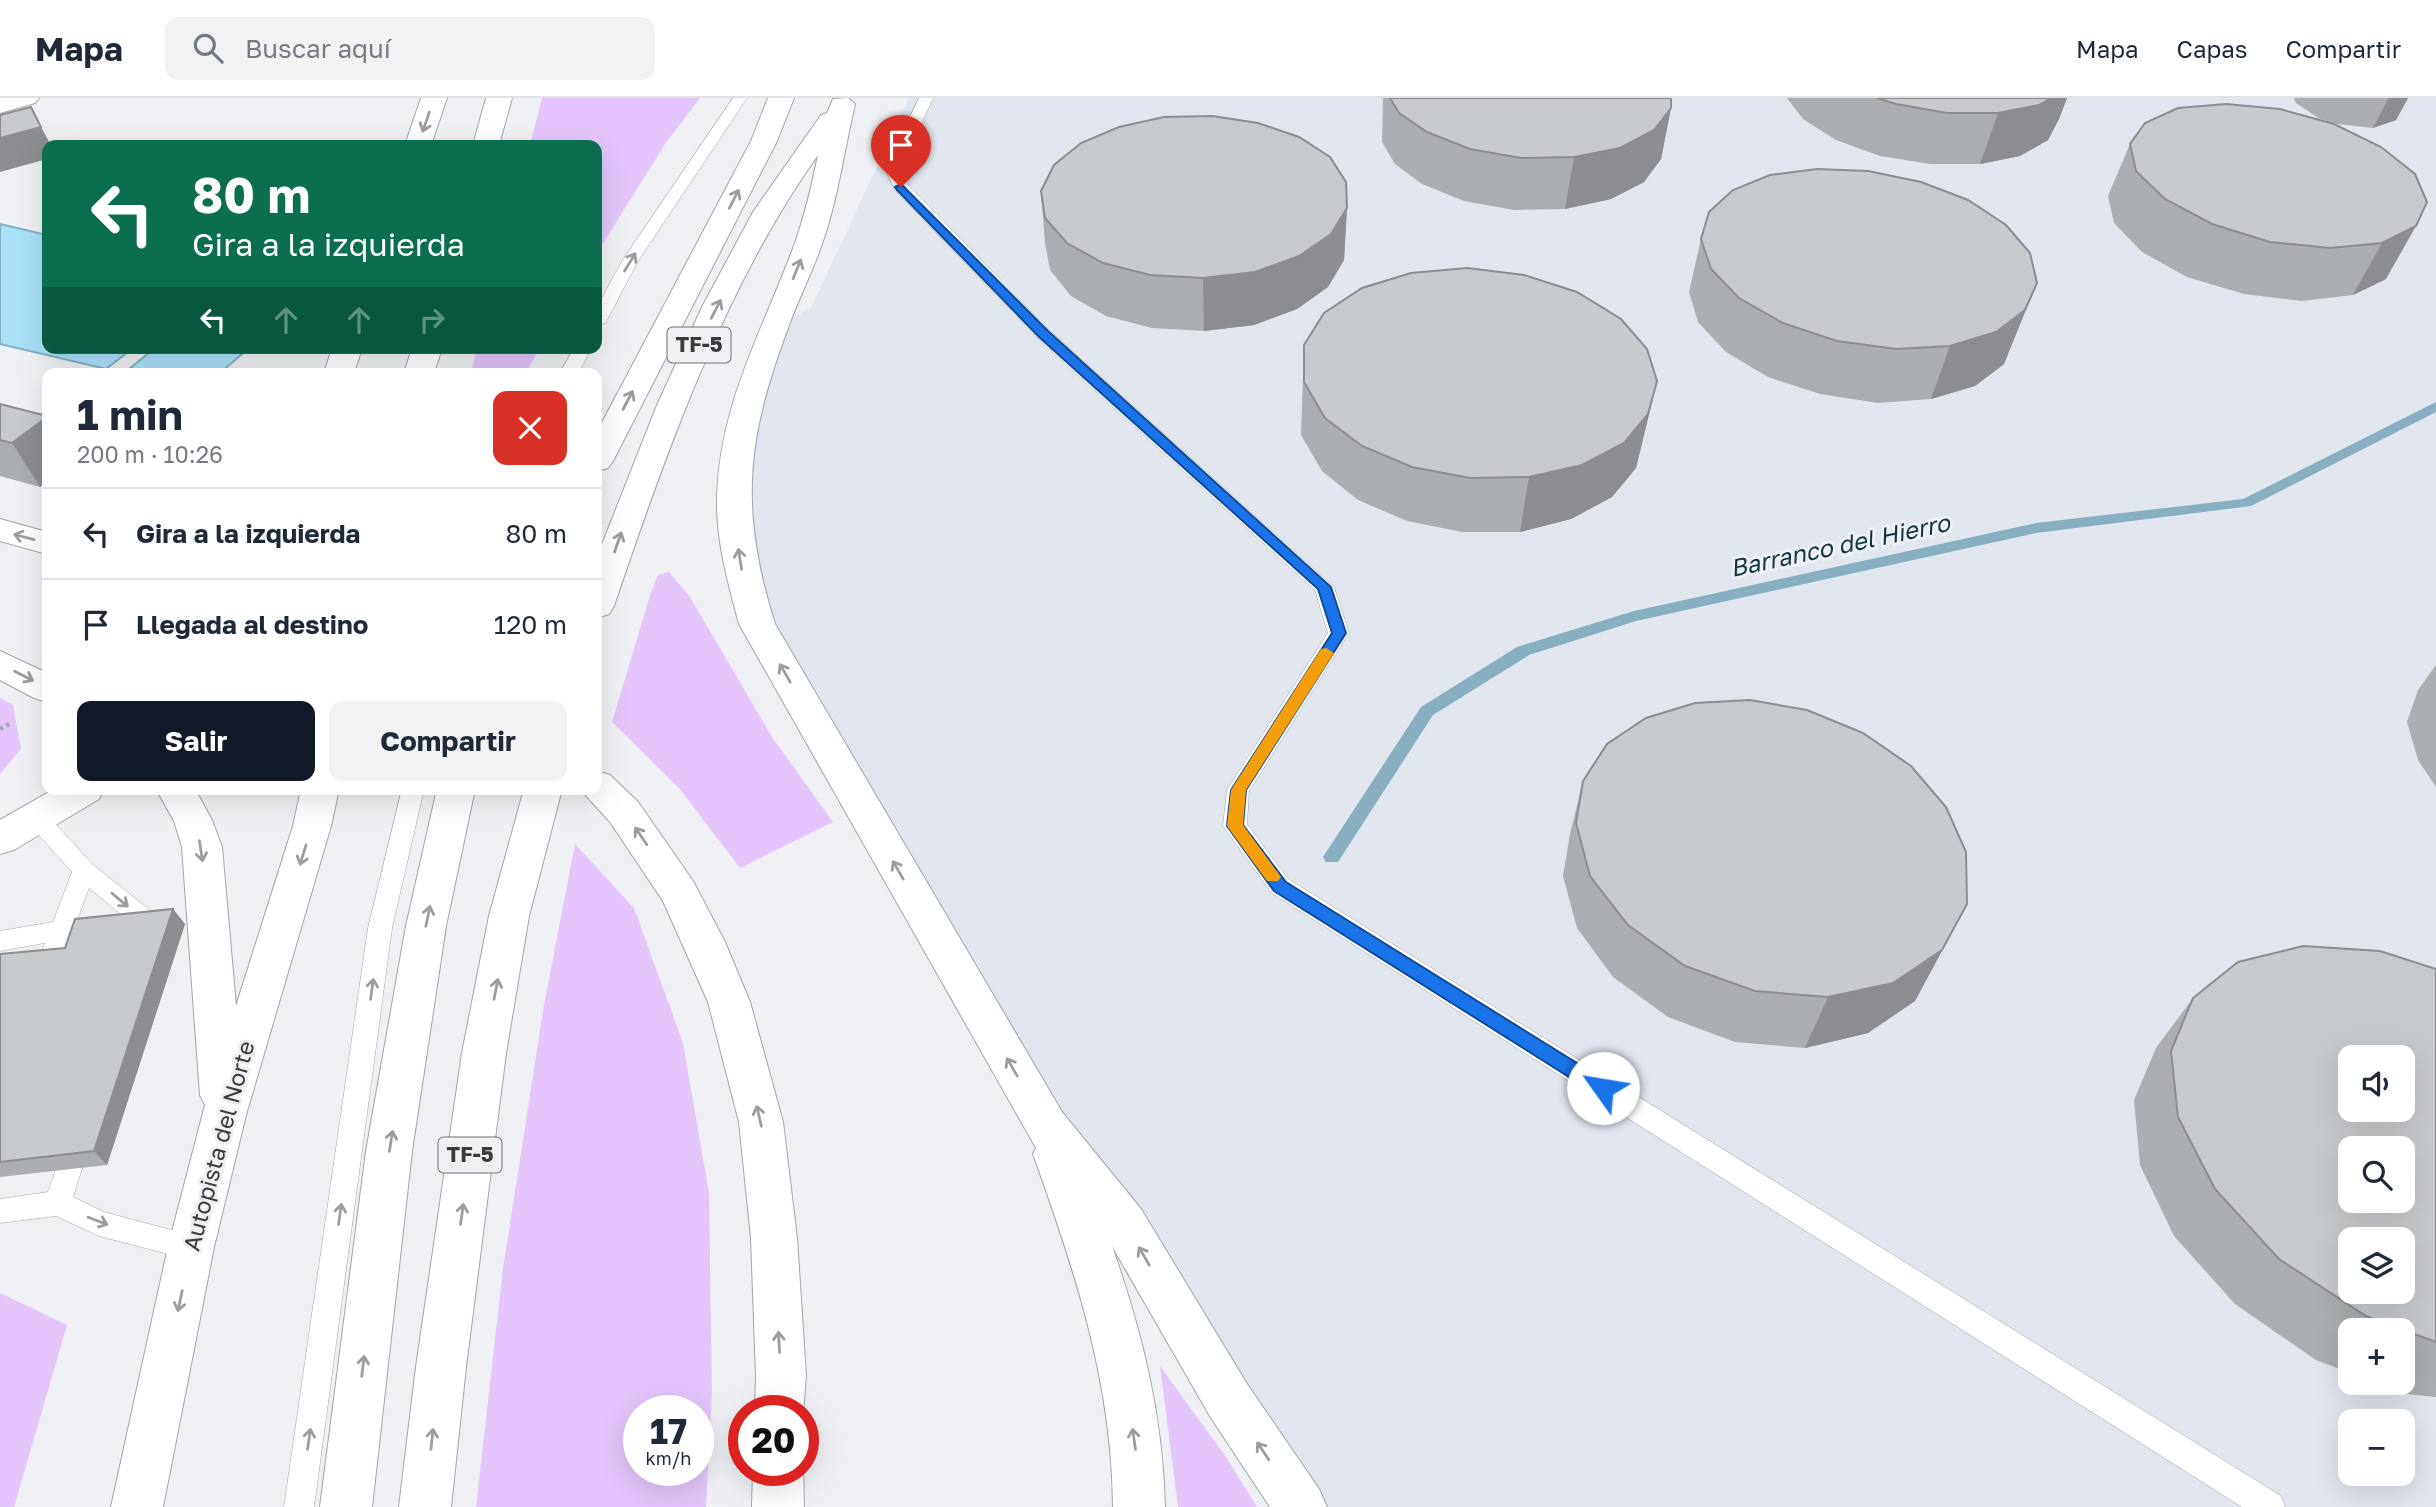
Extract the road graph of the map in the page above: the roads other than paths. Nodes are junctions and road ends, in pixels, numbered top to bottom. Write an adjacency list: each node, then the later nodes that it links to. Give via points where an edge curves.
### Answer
1 (26, 98): 8 (main road)
2 (434, 98): 9 (main road, one-way to 9)
3 (499, 98): 10 (main road)
4 (740, 98): 11 (lane, one-way to 4, via 630,261)
5 (781, 98): 12 (main road, one-way to 5, via 764,141)
6 (926, 98): 47 (lane, via 893,169 901,187 1044,334 1324,587 1339,633 1238,790 1235,826 1280,887)
7 (843, 101): 15 (main road, TF-5, one-way to 7, via 634,496 711,318 768,210); 34 (main road, one-way to 7, via 757,624 745,588 733,510 736,449 773,329 813,229)
8 (0, 105)
9 (420, 140)
10 (487, 140)
11 (602, 313)
12 (602, 452)
13 (0, 530): 14 (main road, one-way to 13)
14 (42, 542)
15 (602, 591)
16 (0, 664): 17 (main road, one-way to 17)
17 (42, 686)
18 (602, 790): 38 (main road, one-way to 18, via 774,1238 761,1122 729,1002 679,892 624,812)
19 (75, 795): 25 (main road)
20 (178, 795): 33 (main road, one-way to 33, via 202,847)
21 (319, 795): 33 (main road, Autopista del Norte, one-way to 33)
22 (412, 795): 41 (lane, one-way to 22, via 380,928)
23 (455, 795): 42 (main road, one-way to 23, via 389,1151 426,926)
24 (541, 795): 43 (main road, TF-5, one-way to 24, via 484,1053 509,916)
25 (37, 818): 26 (main road); 27 (lane)
26 (0, 839)
27 (84, 870): 28 (lane); 30 (lane, one-way to 30, via 148,923)
28 (62, 929): 29 (lane); 31 (lane)
29 (0, 941)
30 (136, 962)
31 (38, 994)
32 (87, 1114): 35 (lane)
33 (224, 1115): 37 (main road, Autopista del Norte)
34 (1046, 1126): 45 (main road, one-way to 34, via 1140,1476 1126,1377 1085,1234); 46 (main road, one-way to 34, via 1229,1401 1125,1224)
35 (58, 1203): 36 (lane); 37 (lane, one-way to 37, via 99,1223)
36 (0, 1211)
37 (191, 1247): 40 (main road, Autopista del Norte, one-way to 40)
38 (780, 1395)
39 (779, 1486): 44 (main road)
40 (137, 1507)
41 (299, 1507)
42 (346, 1507)
43 (425, 1507)
44 (778, 1507)
45 (1139, 1507)
46 (1301, 1507)
47 (2270, 1507)

